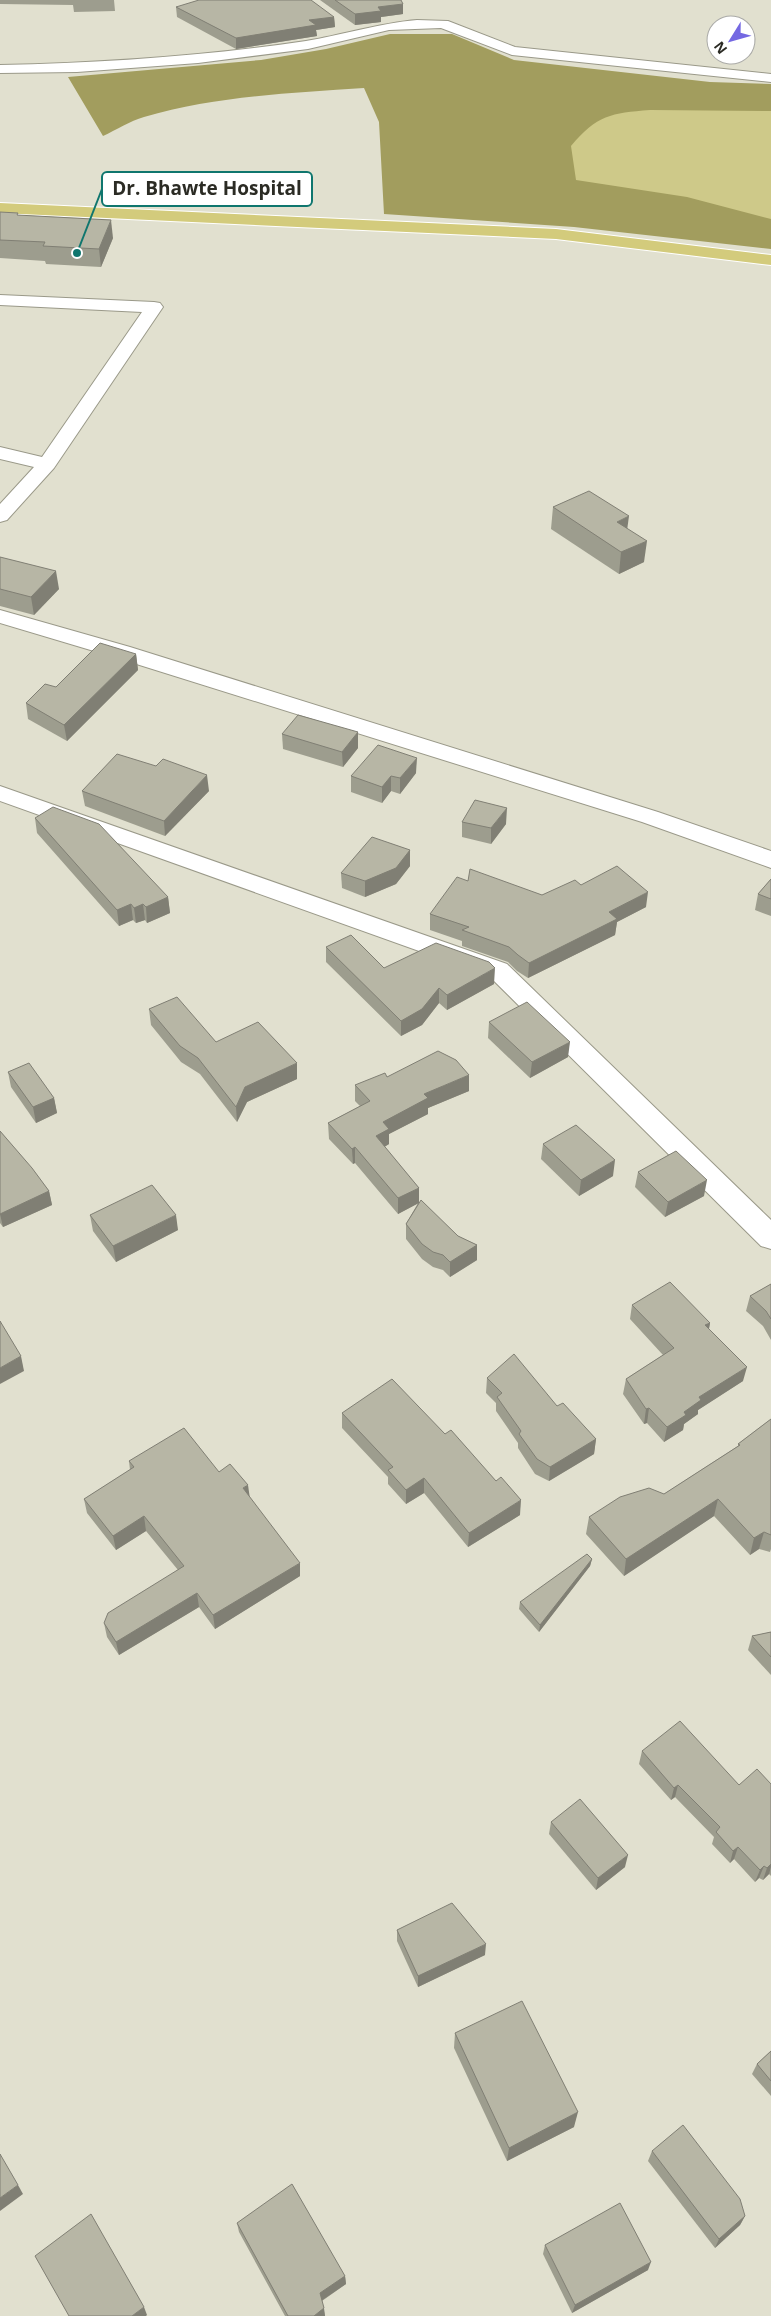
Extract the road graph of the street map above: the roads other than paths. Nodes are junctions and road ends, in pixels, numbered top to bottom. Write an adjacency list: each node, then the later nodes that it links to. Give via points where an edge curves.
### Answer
1 (340, 22): 2 (street)
2 (356, 34): 3 (street, via 308,45 198,59 77,68); 4 (street, via 389,26 443,24 512,51)
3 (0, 69)
4 (771, 78)
5 (0, 208): 6 (main road, via 556,234)
6 (771, 260)
7 (0, 300): 9 (street, via 154,307)
8 (0, 453): 9 (street)
9 (47, 464): 10 (street)
10 (0, 516)
11 (0, 616): 13 (street, via 640,814)
12 (0, 793): 14 (street, via 498,970)
13 (771, 860)
14 (771, 1238)

